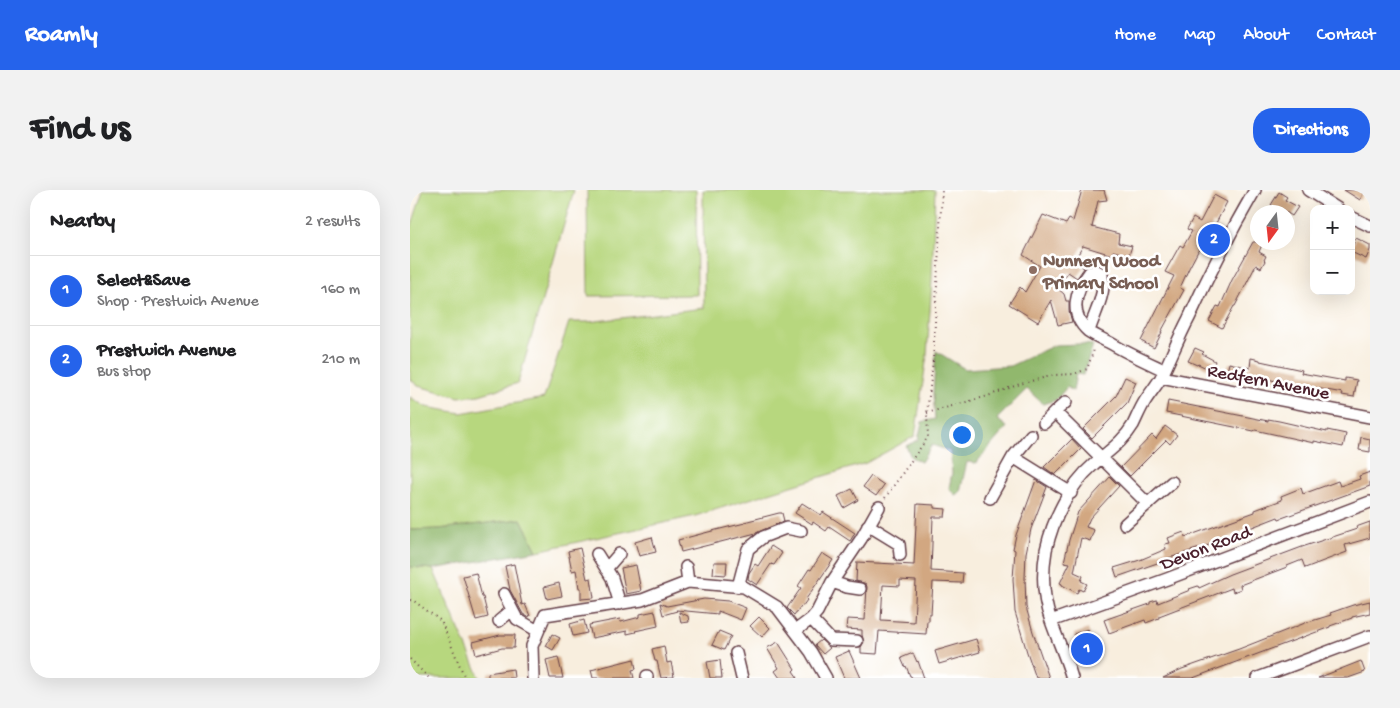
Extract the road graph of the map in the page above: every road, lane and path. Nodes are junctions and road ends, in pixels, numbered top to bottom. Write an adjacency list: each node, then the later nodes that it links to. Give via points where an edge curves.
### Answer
1 (942, 190): 12 (path)
2 (1255, 190): 9 (street, via 1232,228)
3 (1308, 190): 4 (street)
4 (1332, 205)
5 (1355, 219): 6 (street)
6 (1370, 226)
7 (1089, 331): 9 (street, Redfern Avenue)
8 (1096, 346): 12 (path, via 1087,369 1020,384)
9 (1163, 374): 13 (street, Redfern Avenue); 17 (street, via 1126,435)
10 (1066, 402): 11 (street)
11 (1055, 412): 14 (street); 17 (street)
12 (927, 413): 23 (path, via 928,437)
13 (1370, 417)
14 (1044, 423)
15 (1031, 435): 16 (street)
16 (1013, 457): 19 (street); 20 (street)
17 (1101, 458): 19 (street, via 1080,476); 22 (street)
18 (1172, 482): 22 (street)
19 (1071, 493): 42 (street, via 1056,521 1046,551 1044,589)
20 (990, 498)
21 (1370, 502): 42 (street, Devon Road)
22 (1148, 504): 24 (street)
23 (879, 507): 25 (street)
24 (1125, 524)
25 (868, 525): 29 (street, via 899,544); 33 (street)
26 (801, 531): 34 (street, via 786,528 763,537 748,549)
27 (597, 554): 31 (street)
28 (619, 554): 31 (street)
29 (900, 555)
30 (686, 566): 32 (street)
31 (606, 568): 38 (street)
32 (688, 582): 34 (street); 38 (street, via 642,600)
33 (832, 582): 35 (street); 40 (street)
34 (738, 587): 44 (street, via 744,587 777,607)
35 (860, 589)
36 (504, 594): 39 (street)
37 (410, 600): 50 (path, via 441,621)
38 (620, 604): 43 (street, via 545,615)
39 (512, 610): 41 (street); 43 (street, via 517,619)
40 (811, 618): 44 (street); 46 (street, via 831,640)
41 (499, 621)
42 (1051, 621): 54 (street)
43 (538, 631): 51 (street, via 532,646)
44 (795, 631): 53 (street)
45 (1370, 636): 55 (street)
46 (857, 641)
47 (736, 653): 52 (street)
48 (410, 659): 49 (path)
49 (429, 678)
50 (465, 678)
51 (533, 678)
52 (742, 678)
53 (826, 678)
54 (1072, 678)
55 (1258, 678)

